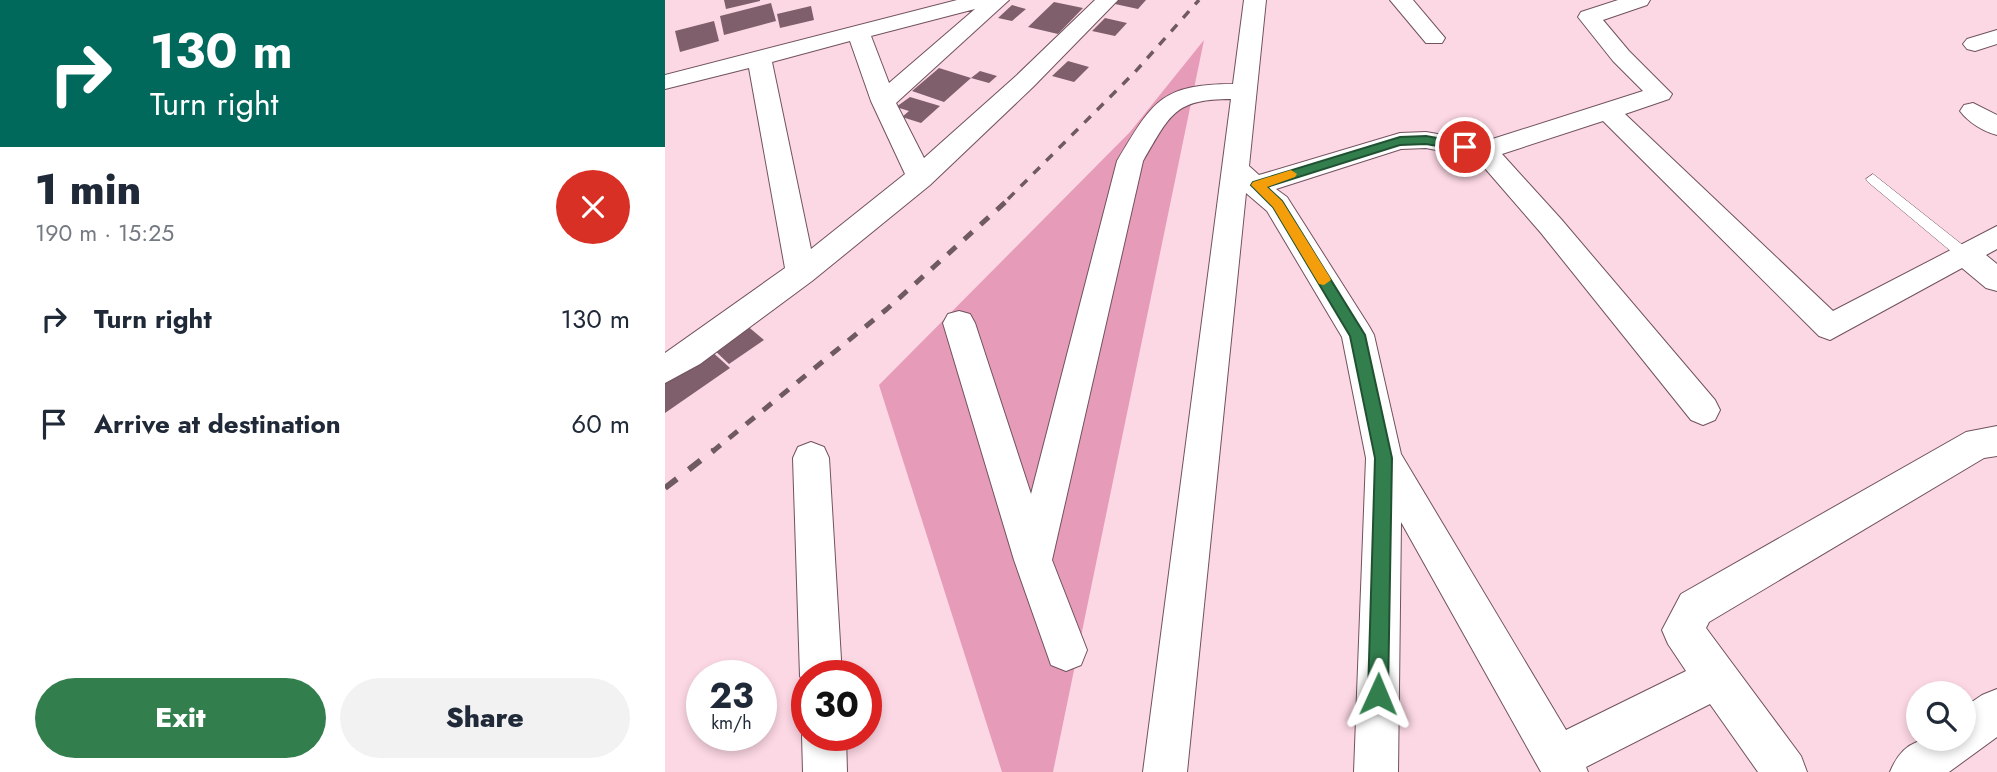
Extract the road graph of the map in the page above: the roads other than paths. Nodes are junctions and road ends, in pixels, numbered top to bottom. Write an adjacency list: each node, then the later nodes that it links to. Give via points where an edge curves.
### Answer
1 (983, 0): 7 (street)
2 (998, 0): 12 (street)
3 (1107, 0): 18 (street)
4 (1255, 0): 11 (street)
5 (1401, 0): 8 (street)
6 (1639, 0): 13 (street, via 1589,17 1660,94)
7 (859, 33): 9 (street); 12 (street)
8 (1434, 38)
9 (759, 58): 10 (street); 22 (street)
10 (665, 82)
11 (1244, 91): 17 (street); 30 (street, via 1176,97 1158,113 1130,161)
12 (883, 101): 18 (street)
13 (1607, 111): 16 (street); 21 (street, via 1830,327)
14 (1973, 111): 15 (street)
15 (1997, 127)
16 (1484, 150): 17 (street, via 1426,140 1400,141); 26 (street)
17 (1246, 177): 29 (street, via 1277,204 1358,335); 40 (street)
18 (920, 178): 22 (street)
19 (1873, 180): 21 (lane)
20 (1997, 236): 21 (street)
21 (1964, 254): 23 (street)
22 (801, 273): 25 (street)
23 (1997, 280)
24 (959, 323): 30 (street)
25 (667, 357)
26 (1703, 410)
27 (1997, 441): 33 (street, via 1978,443 1695,608 1682,629)
28 (811, 458): 32 (street)
29 (1384, 458): 38 (street); 41 (street)
30 (1033, 559): 31 (street)
31 (1066, 650)
32 (820, 660)
33 (1716, 678): 38 (street); 42 (street)
34 (1997, 710): 35 (street)
35 (1976, 725)
36 (824, 751): 39 (street)
37 (1940, 751): 43 (street)
38 (1562, 765)
39 (825, 772)
40 (1165, 772)
41 (1376, 772)
42 (1785, 772)
43 (1912, 772)

